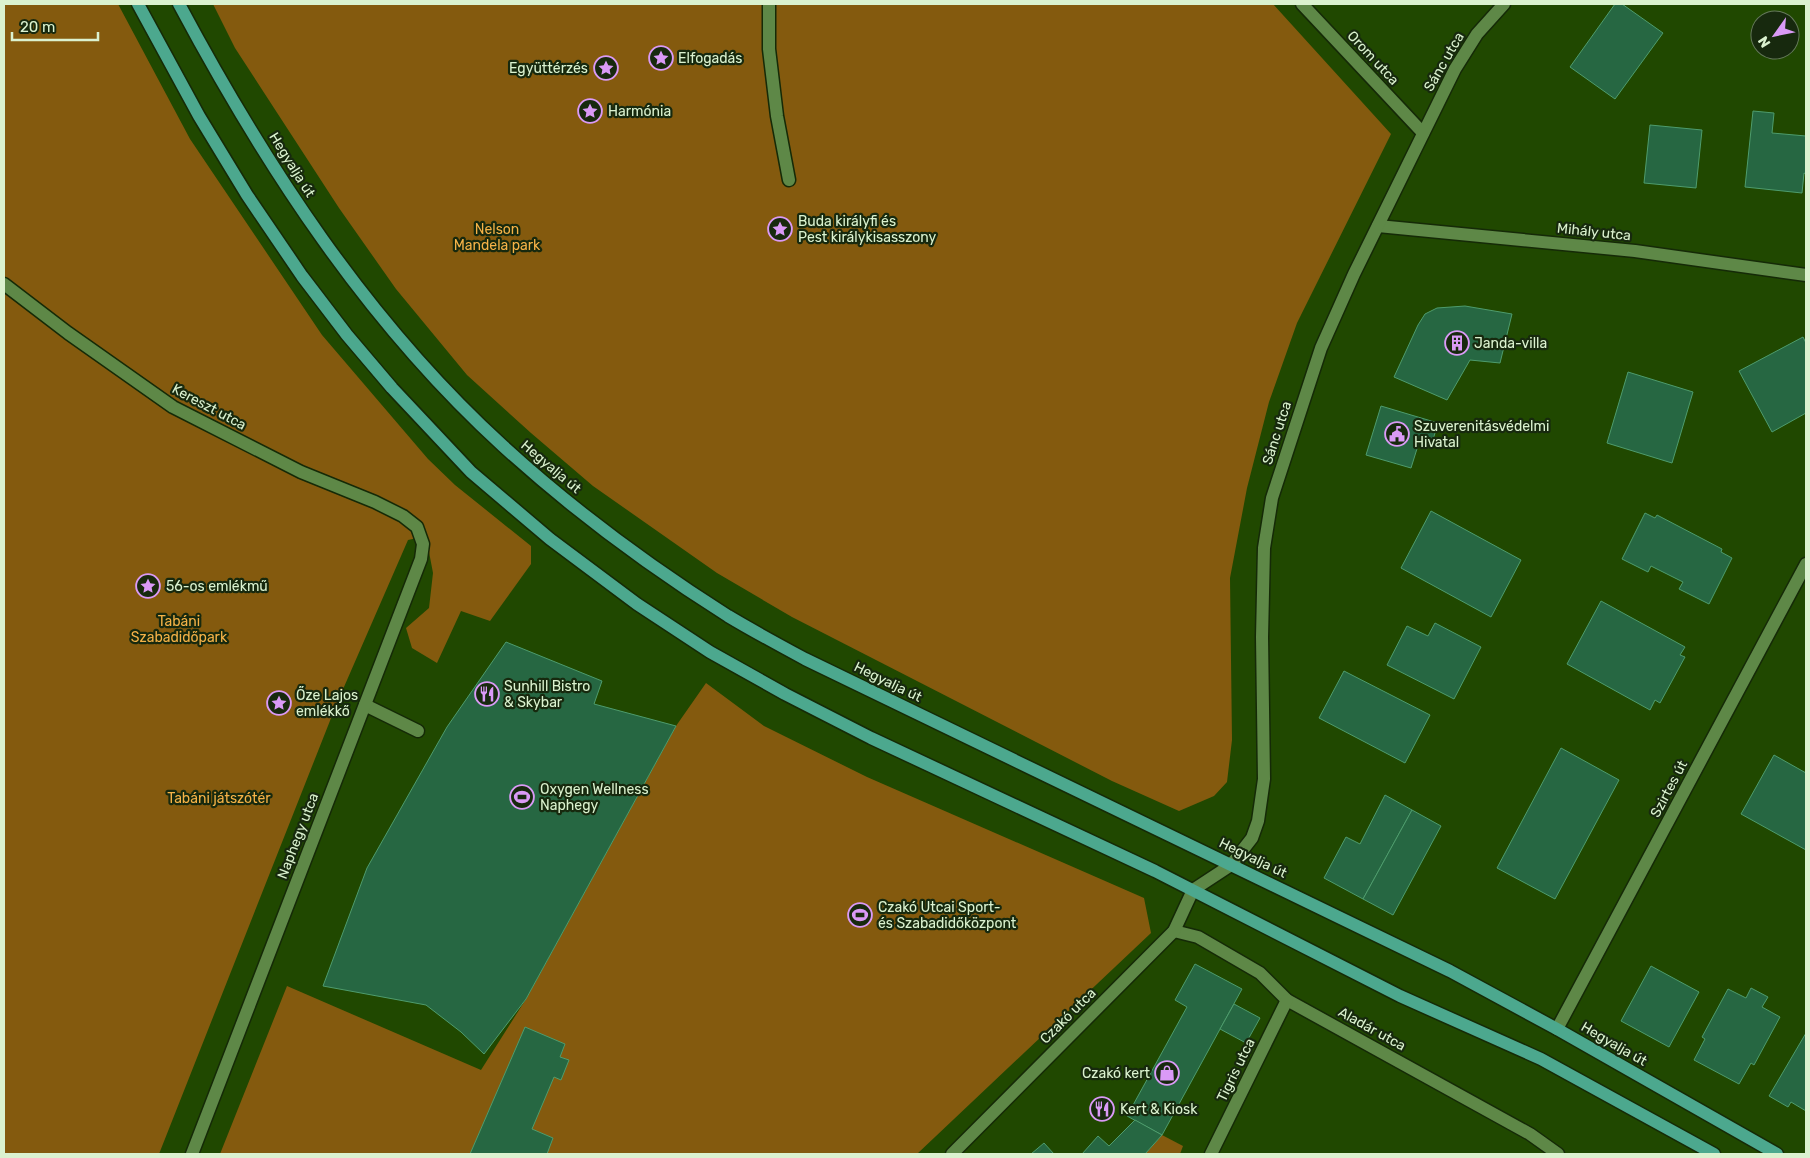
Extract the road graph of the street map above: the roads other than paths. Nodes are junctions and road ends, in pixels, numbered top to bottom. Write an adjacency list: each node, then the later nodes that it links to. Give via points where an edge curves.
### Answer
1 (138, 4): 16 (main road, via 199,116 247,195 347,335 471,472 550,539 637,604 710,652 785,694)
2 (179, 4): 15 (main road, Hegyalja út, via 287,188 349,276 444,388 503,446 575,507 659,570 805,659)
3 (769, 4): 7 (street, via 769,50)
4 (1302, 4): 6 (street, Orom utca)
5 (1504, 4): 6 (street, Sánc utca, via 1477,34 1455,69)
6 (1423, 133): 8 (street, Sánc utca)
7 (789, 180)
8 (1378, 226): 9 (street, Mihály utca, via 1635,251); 15 (street, Sánc utca, via 1321,348 1272,498 1264,548 1262,590 1264,779 1252,838)
9 (1806, 276)
10 (4, 284): 11 (street, Kereszt utca, via 173,407 301,472 404,516)
11 (417, 527): 13 (street, Naphegy utca, via 423,544 421,559)
12 (1806, 564): 19 (street, Szirtes út)
13 (365, 705): 14 (street); 20 (street, Naphegy utca)
14 (418, 730)
15 (1231, 865): 16 (street, Sánc utca); 19 (main road, Hegyalja út, via 1450,972)
16 (1193, 890): 17 (street, Czakó utca); 24 (main road, via 1400,996 1541,1059)
17 (1174, 931): 18 (street, Aladár utca, via 1198,937 1260,973); 21 (street, Czakó utca)
18 (1288, 1000): 22 (street, Tigris utca); 23 (street, Aladár utca, via 1530,1134)
19 (1557, 1029): 25 (main road, Hegyalja út)
20 (192, 1154)
21 (952, 1154)
22 (1211, 1154)
23 (1558, 1154)
24 (1714, 1154)
25 (1777, 1154)

